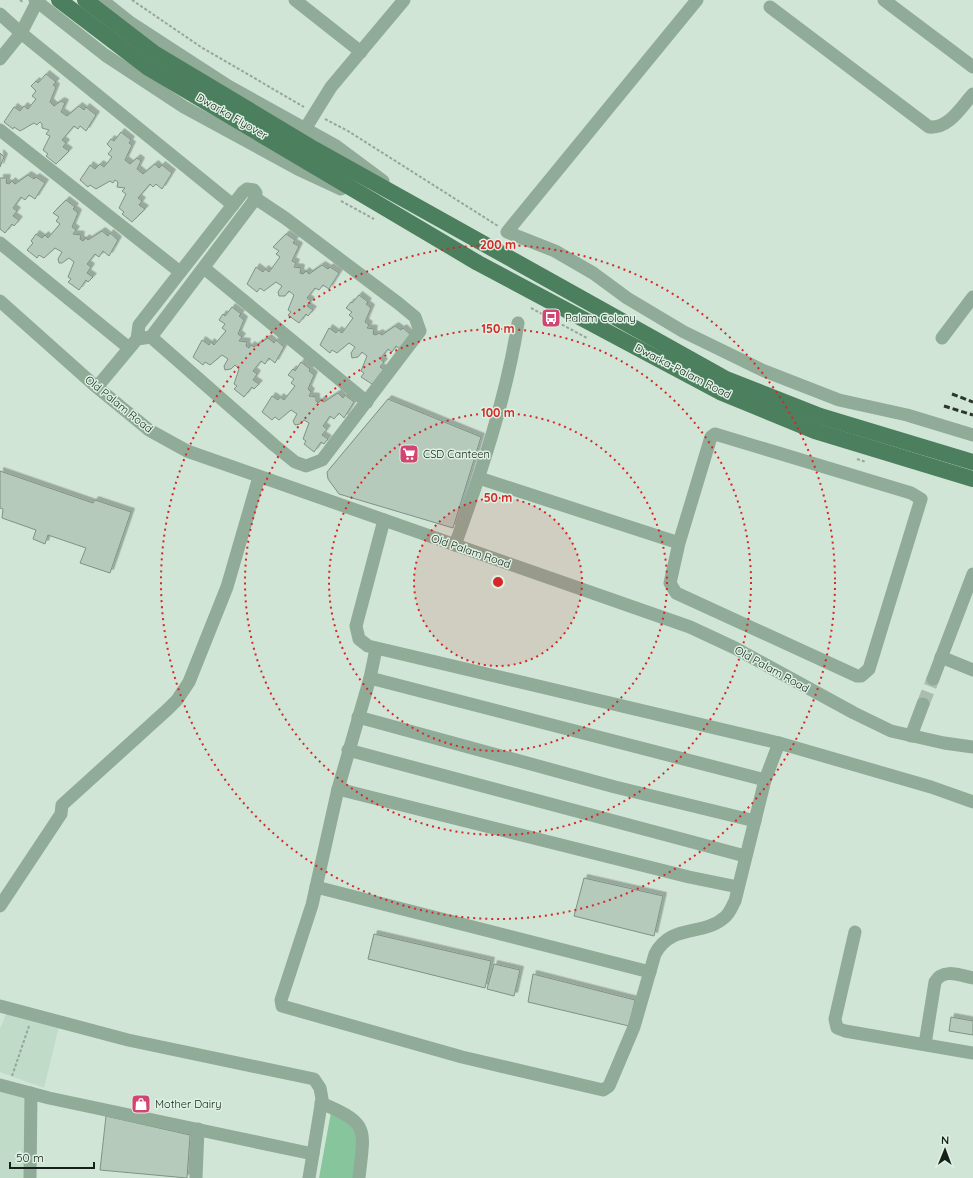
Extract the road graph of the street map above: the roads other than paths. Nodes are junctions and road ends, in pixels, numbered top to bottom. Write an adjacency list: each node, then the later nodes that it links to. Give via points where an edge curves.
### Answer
1 (59, 0): 18 (main road, Dwarka Flyover, via 147,67)
2 (85, 0): 18 (main road, Dwarka Flyover, via 154,53 314,149)
3 (102, 0): 16 (street, via 131,23 228,86)
4 (295, 0): 12 (street)
5 (404, 0): 12 (street)
6 (696, 0): 34 (street, via 507,232 555,251 684,332 762,370 839,400 907,415)
7 (884, 0): 14 (street)
8 (36, 1): 11 (street); 22 (street, via 105,55 184,107 298,169)
9 (770, 6): 15 (street, via 929,127 945,124)
10 (0, 14): 11 (street)
11 (21, 34): 13 (street); 20 (street)
12 (361, 52): 16 (street, via 331,87)
13 (0, 59)
14 (973, 67)
15 (973, 94)
16 (305, 129): 21 (street, via 336,146)
17 (0, 130): 25 (street)
18 (366, 187): 21 (main road, Dwarka Flyover); 22 (main road, Dwarka Flyover)
19 (255, 198): 20 (street, via 254,190 247,189); 24 (street); 33 (street, via 291,222 415,318 420,331)
20 (233, 205): 25 (street)
21 (417, 206): 35 (main road, Dwarka-Palam Road, via 726,379 820,416)
22 (411, 223): 38 (main road, Dwarka-Palam Road, via 478,263 720,392 815,431)
23 (0, 243): 31 (street)
24 (204, 268): 29 (street); 33 (street)
25 (180, 272): 31 (street, via 139,325)
26 (973, 297): 30 (street)
27 (0, 300): 32 (street, Old Palam Road)
28 (518, 323): 37 (street, via 511,364)
29 (151, 337): 31 (street); 33 (street, via 295,462 306,466 322,460)
30 (942, 338)
31 (133, 343): 32 (street)
32 (97, 387): 36 (street, Old Palam Road, via 149,430 187,451)
33 (367, 402)
34 (973, 435)
35 (973, 462)
36 (262, 478): 39 (street, Old Palam Road); 61 (street, via 233,590 192,687 168,718 69,811 61,814)
37 (479, 478): 40 (street); 41 (street)
38 (973, 479)
39 (384, 520): 41 (street, Old Palam Road); 43 (street, via 356,626 359,639)
40 (679, 543): 40 (street, via 711,437 715,434 911,493 921,499 869,669 861,676 676,593 670,583)
41 (455, 545): 50 (street, Old Palam Road, via 690,627 735,648 854,713 891,731)
42 (973, 574): 44 (street)
43 (376, 649): 46 (street); 51 (street)
44 (941, 657): 45 (street); 47 (street)
45 (973, 670)
46 (370, 678): 49 (street); 54 (street)
47 (933, 679)
48 (923, 704): 50 (street)
49 (358, 717): 53 (street); 57 (street)
50 (911, 736): 52 (street, Old Palam Road)
51 (780, 743): 54 (street); 56 (street, via 932,787)
52 (973, 746)
53 (348, 750): 55 (street); 58 (street)
54 (766, 780): 57 (street)
55 (338, 789): 59 (street); 60 (street)
56 (973, 802)
57 (755, 822): 58 (street)
58 (745, 856): 60 (street)
59 (316, 887): 63 (street); 63 (street, via 304,933 281,1000 282,1006 462,1057 599,1090 607,1088 634,1027)
60 (738, 887): 63 (street, via 735,901 725,917 704,928 667,938 659,946)
61 (0, 906)
62 (855, 932): 66 (street, via 835,1019 837,1028)
63 (650, 972)
64 (973, 978): 66 (street, via 952,974 939,976 935,982)
65 (0, 1006): 70 (street, via 128,1040 307,1077 317,1083 322,1094)
66 (925, 1044): 67 (street)
67 (973, 1053)
68 (6, 1088): 69 (street)
69 (31, 1093): 71 (street); 73 (street)
70 (321, 1103): 72 (street); 76 (street, via 345,1113 360,1128 363,1139)
71 (198, 1128): 72 (street); 74 (street)
72 (313, 1154): 75 (street)
73 (30, 1178)
74 (196, 1178)
75 (309, 1178)
76 (359, 1178)

